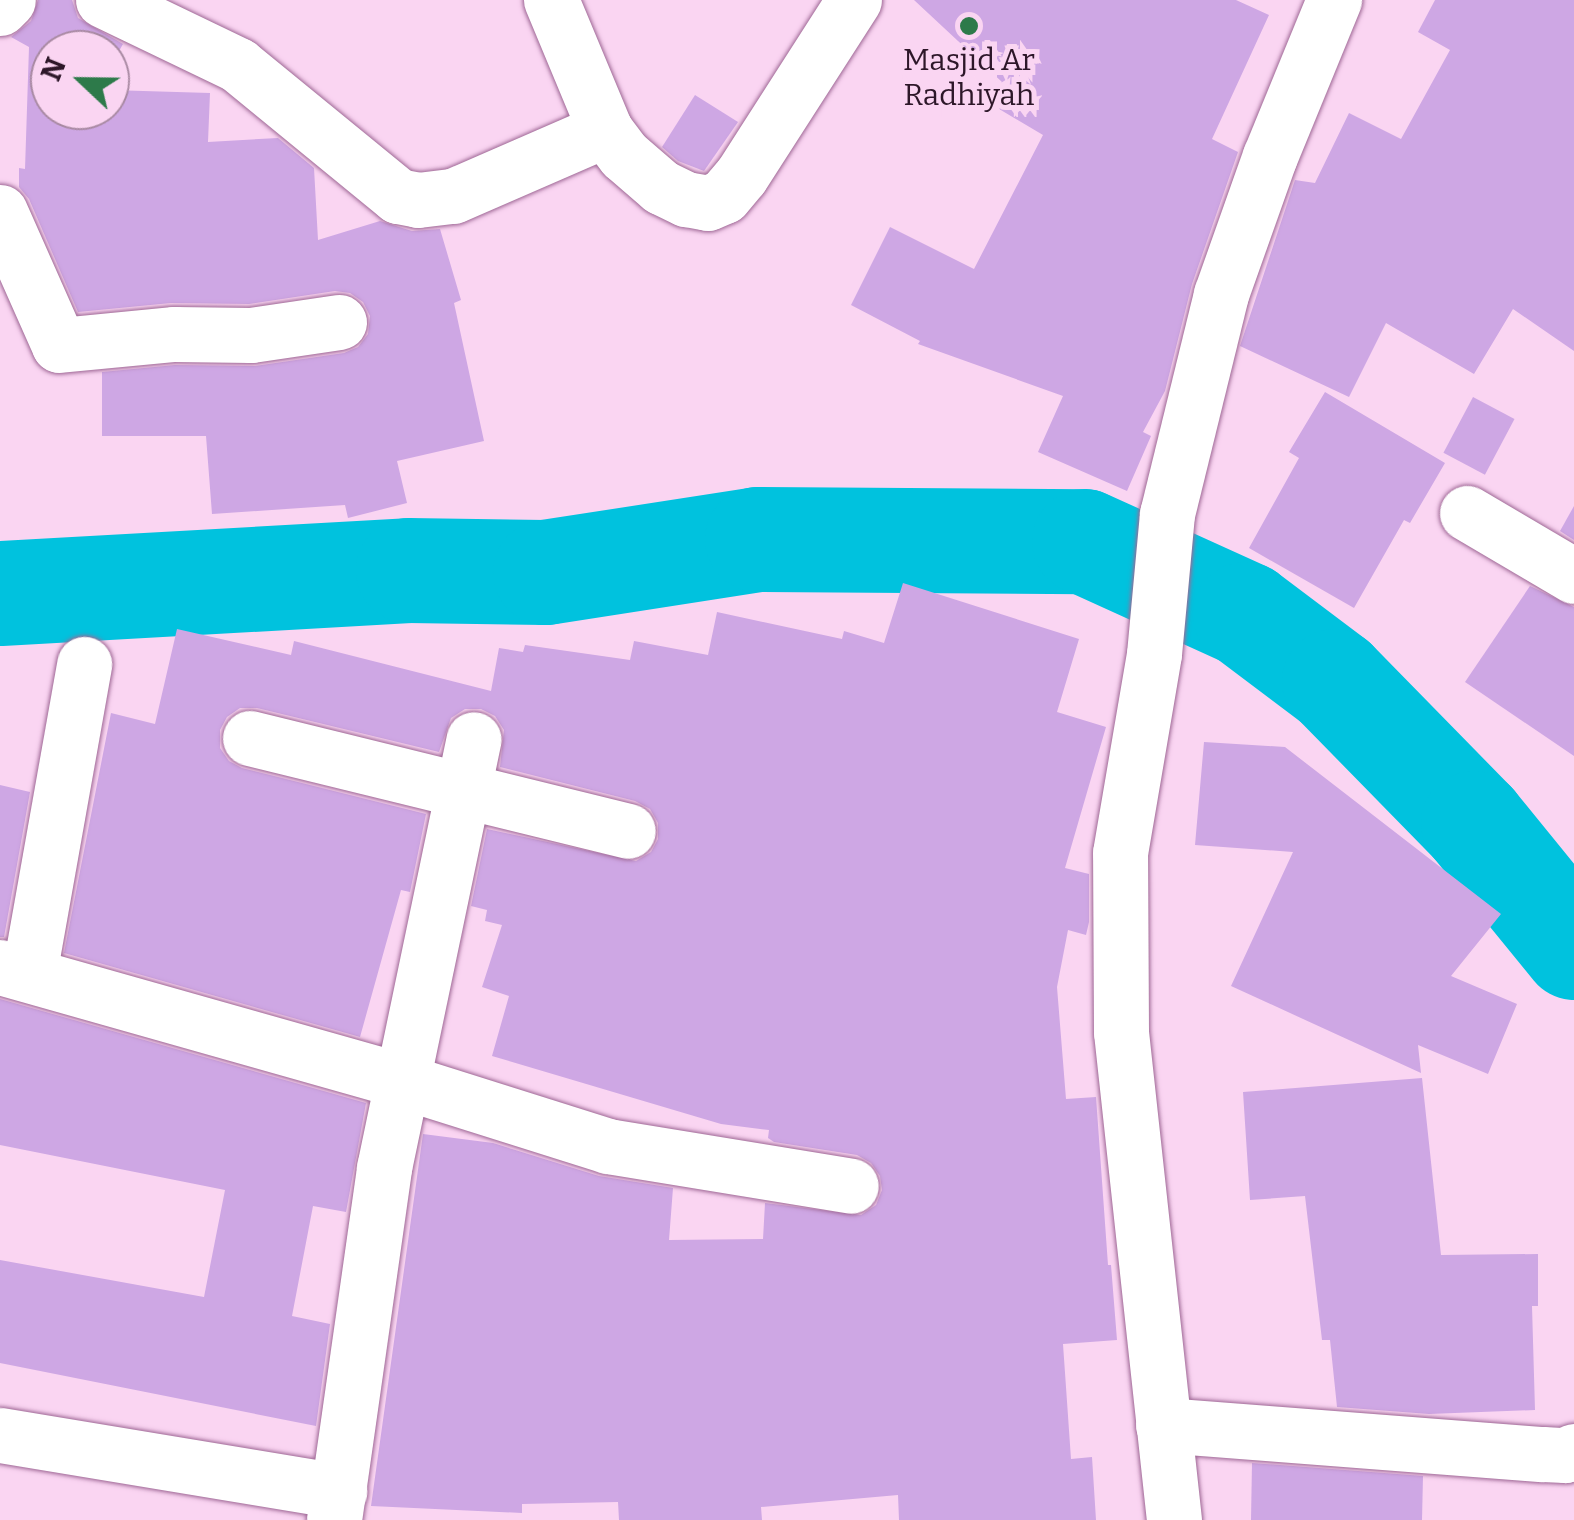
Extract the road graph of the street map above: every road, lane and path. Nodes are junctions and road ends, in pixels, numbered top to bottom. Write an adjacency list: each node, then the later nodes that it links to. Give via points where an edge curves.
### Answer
1 (8, 0): 6 (street)
2 (103, 0): 7 (street, via 238,65 398,196 453,196)
3 (552, 0): 7 (street)
4 (854, 0): 7 (street, via 724,196 686,199 661,187)
5 (1334, 0): 19 (street, via 1221,294 1167,514 1154,654 1120,853 1121,992)
6 (0, 8)
7 (605, 130)
8 (0, 212): 9 (street, via 60,345)
9 (339, 322)
10 (1467, 514): 11 (street)
11 (1574, 576)
12 (84, 664): 16 (street)
13 (250, 738): 14 (street)
14 (468, 764): 15 (street); 17 (street)
15 (628, 830)
16 (14, 971): 17 (street)
17 (402, 1081): 18 (street, via 608,1146); 22 (street)
18 (851, 1186)
19 (1163, 1425): 21 (street, via 1565,1456); 23 (street)
20 (0, 1435): 22 (street)
21 (1574, 1451)
22 (337, 1506)
23 (1174, 1520)

